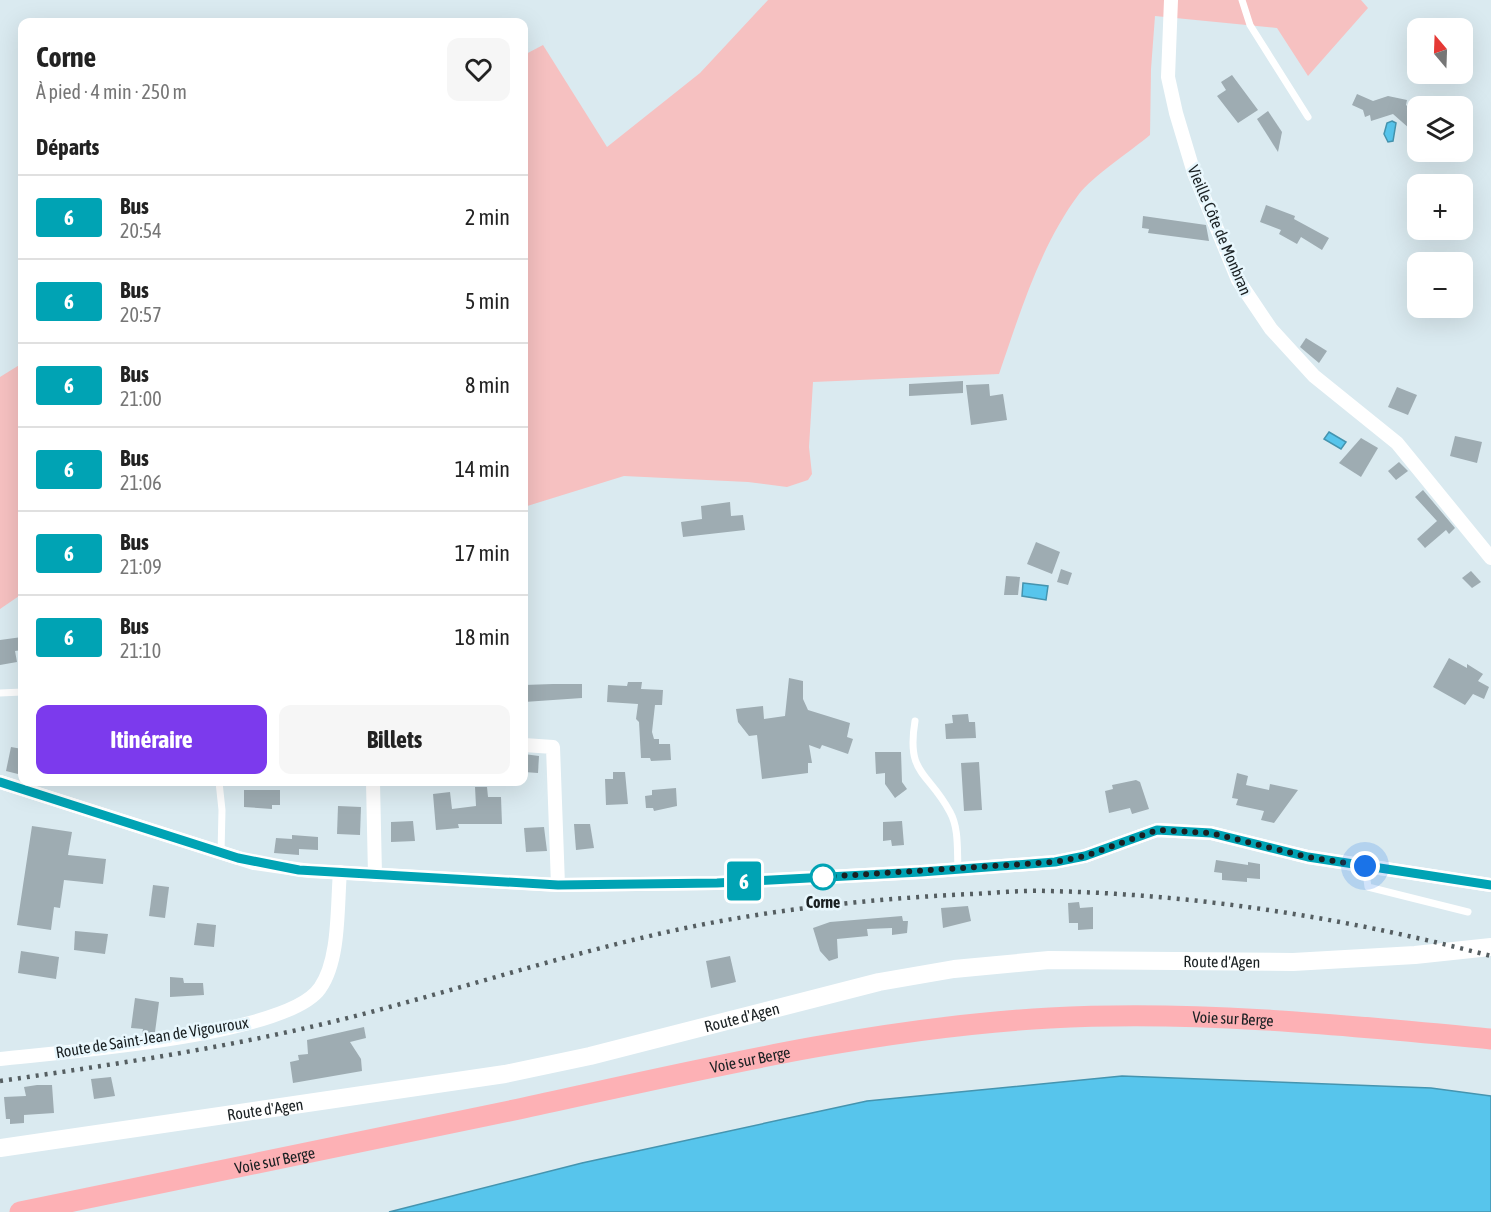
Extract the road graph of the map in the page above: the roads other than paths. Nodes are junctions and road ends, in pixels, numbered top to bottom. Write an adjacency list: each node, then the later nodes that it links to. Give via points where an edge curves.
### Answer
1 (1171, 0): 4 (street, Vieille Côte de Monbran, via 1168,77 1176,113 1199,186 1238,280 1271,329 1314,376 1397,443)
2 (1242, 0): 3 (lane, via 1250,25)
3 (1308, 117)
4 (1491, 558)
5 (18, 692): 6 (lane)
6 (0, 693)
7 (915, 721): 14 (lane, via 912,754 951,813)
8 (528, 745): 17 (street, via 553,747)
9 (0, 782): 12 (street)
10 (219, 786): 12 (lane)
11 (373, 786): 16 (street)
12 (221, 853): 15 (street, via 254,862)
13 (1365, 866): 14 (street, via 1308,857 1211,833 1157,830 1085,856 1055,862); 18 (street); 19 (lane, via 1368,887)
14 (957, 868): 17 (street, via 717,883)
15 (340, 872): 16 (street); 22 (street, Route de Saint-Jean de Vigouroux, via 332,958 320,989 304,1002 240,1026)
16 (375, 875): 17 (street)
17 (558, 885)
18 (1491, 885)
19 (1468, 912)
20 (1491, 947): 23 (main road, Route d'Agen, via 1293,962 1048,960 954,969 879,982 505,1074)
21 (1491, 1039): 24 (main road, Voie sur Berge, via 1312,1022 1176,1016 1049,1018 923,1030 761,1057)
22 (0, 1059)
23 (0, 1148)
24 (20, 1212)

